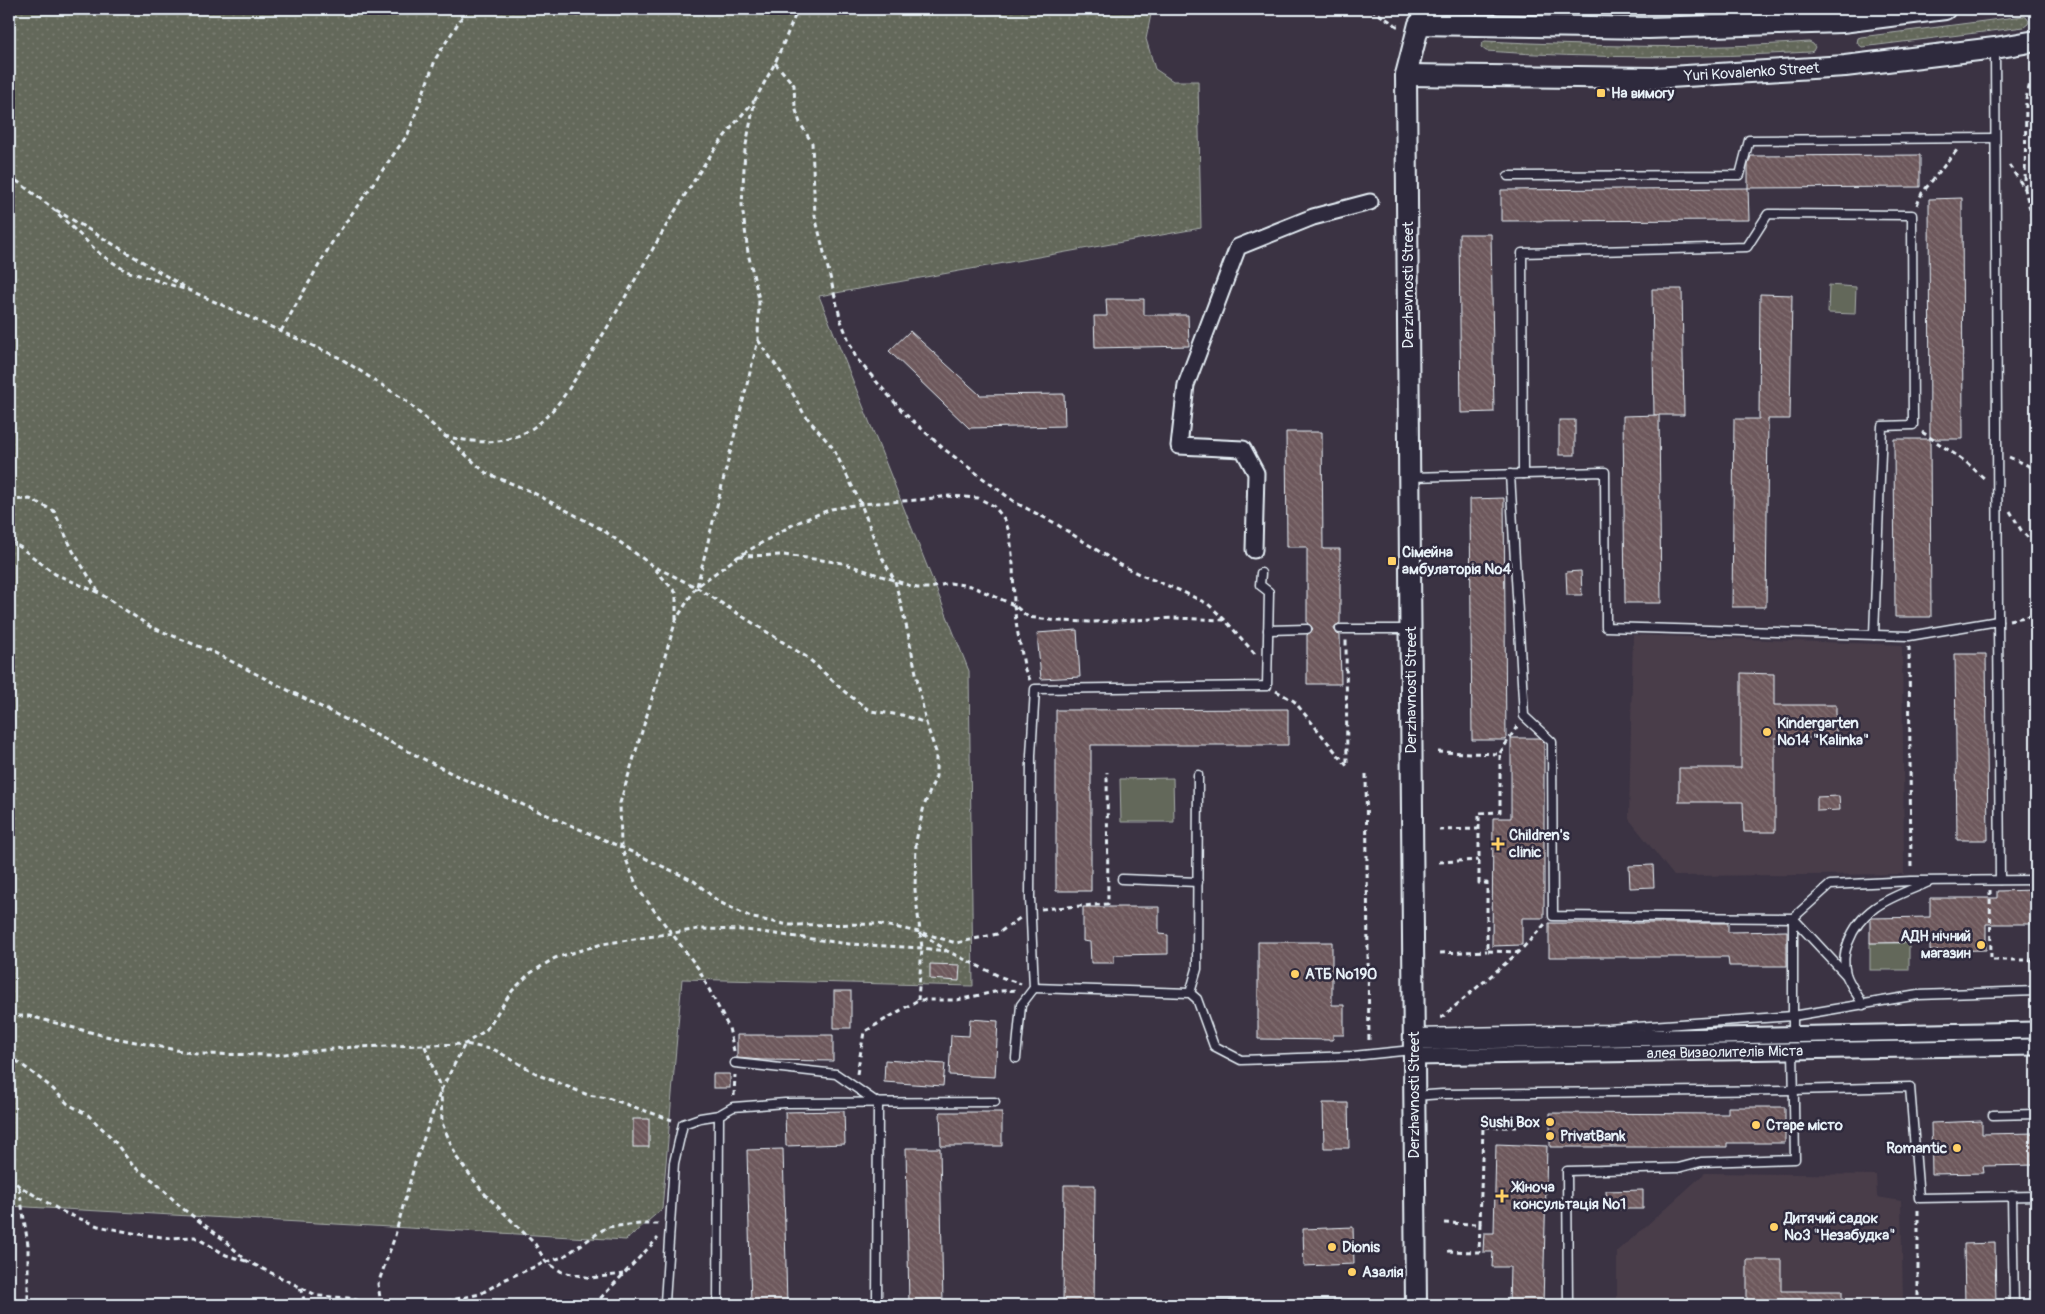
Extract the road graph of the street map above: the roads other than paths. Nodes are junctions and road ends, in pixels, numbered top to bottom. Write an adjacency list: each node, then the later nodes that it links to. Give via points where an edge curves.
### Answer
1 (1945, 9): 3 (street, via 1842,22)
2 (1422, 16): 3 (street, via 1648,28); 6 (street, Derzhavnosti Street)
3 (1820, 16)
4 (2036, 41): 5 (street, Yuri Kovalenko Street)
5 (1994, 48): 6 (street, Yuri Kovalenko Street, via 1845,66 1654,78); 7 (lane)
6 (1406, 75): 12 (street, Derzhavnosti Street)
7 (1995, 138): 8 (lane, via 1749,140 1740,174); 15 (lane)
8 (1508, 176)
9 (1370, 202): 13 (street, via 1314,217 1238,247 1186,385 1179,446 1243,449 1256,473)
10 (1510, 474): 11 (lane); 12 (lane); 27 (lane, via 1524,716 1552,742 1553,916)
11 (1523, 474): 20 (lane, via 1605,472 1606,627); 20 (lane, via 1522,253 1747,248 1768,214 1912,215 1914,425 1882,426)
12 (1410, 477): 18 (street, Derzhavnosti Street)
13 (1254, 550)
14 (1261, 574): 19 (lane, via 1260,585 1269,592)
15 (1998, 622): 20 (lane, via 1909,636); 23 (lane)
16 (1307, 629): 19 (lane)
17 (1343, 629): 18 (lane)
18 (1411, 629): 36 (street, Derzhavnosti Street)
19 (1268, 630): 29 (lane, via 1266,686 1035,690 1031,755)
20 (1874, 635)
21 (1198, 775): 26 (lane)
22 (1122, 880): 26 (lane)
23 (2000, 880): 24 (lane); 25 (lane)
24 (2036, 880)
25 (1933, 881): 27 (lane, via 1830,885); 28 (lane, via 1881,903 1866,914 1852,931 1844,954)
26 (1198, 882): 31 (lane, via 1197,969)
27 (1792, 918): 28 (lane); 33 (lane)
28 (1847, 976): 32 (lane)
29 (1034, 988): 31 (lane); 39 (lane, via 1021,1005)
30 (2036, 991): 32 (lane, via 1918,995)
31 (1190, 993): 36 (lane, via 1198,999 1214,1046 1240,1060 1370,1054)
32 (1863, 1005): 33 (lane)
33 (1792, 1016): 35 (lane); 36 (lane)
34 (2036, 1030): 35 (street, алея Визволителів Міста)
35 (1793, 1034): 36 (street, алея Визволителів Міста); 38 (lane)
36 (1414, 1045): 38 (street, алея Визволителів Міста); 42 (street, Derzhavnosti Street)
37 (2036, 1047): 38 (street, алея Визволителів Міста)
38 (1793, 1051): 41 (lane)
39 (1016, 1058)
40 (735, 1063): 44 (lane, via 836,1074)
41 (1794, 1090): 42 (lane); 48 (lane, via 1910,1087 1919,1198); 55 (lane, via 1795,1158 1701,1162 1678,1168 1567,1171)
42 (1414, 1096): 54 (street, Derzhavnosti Street)
43 (995, 1102): 44 (lane)
44 (878, 1103): 46 (lane, via 785,1103 733,1107); 52 (lane)
45 (2036, 1114): 47 (lane)
46 (719, 1115): 50 (lane, via 684,1124 674,1163); 51 (lane)
47 (1993, 1115)
48 (2012, 1196): 49 (lane); 56 (lane)
49 (2036, 1196)
50 (664, 1302)
51 (718, 1305)
52 (877, 1305)
53 (1196, 1305): 54 (lane)
54 (1416, 1305)
55 (1568, 1305)
56 (2014, 1305)

